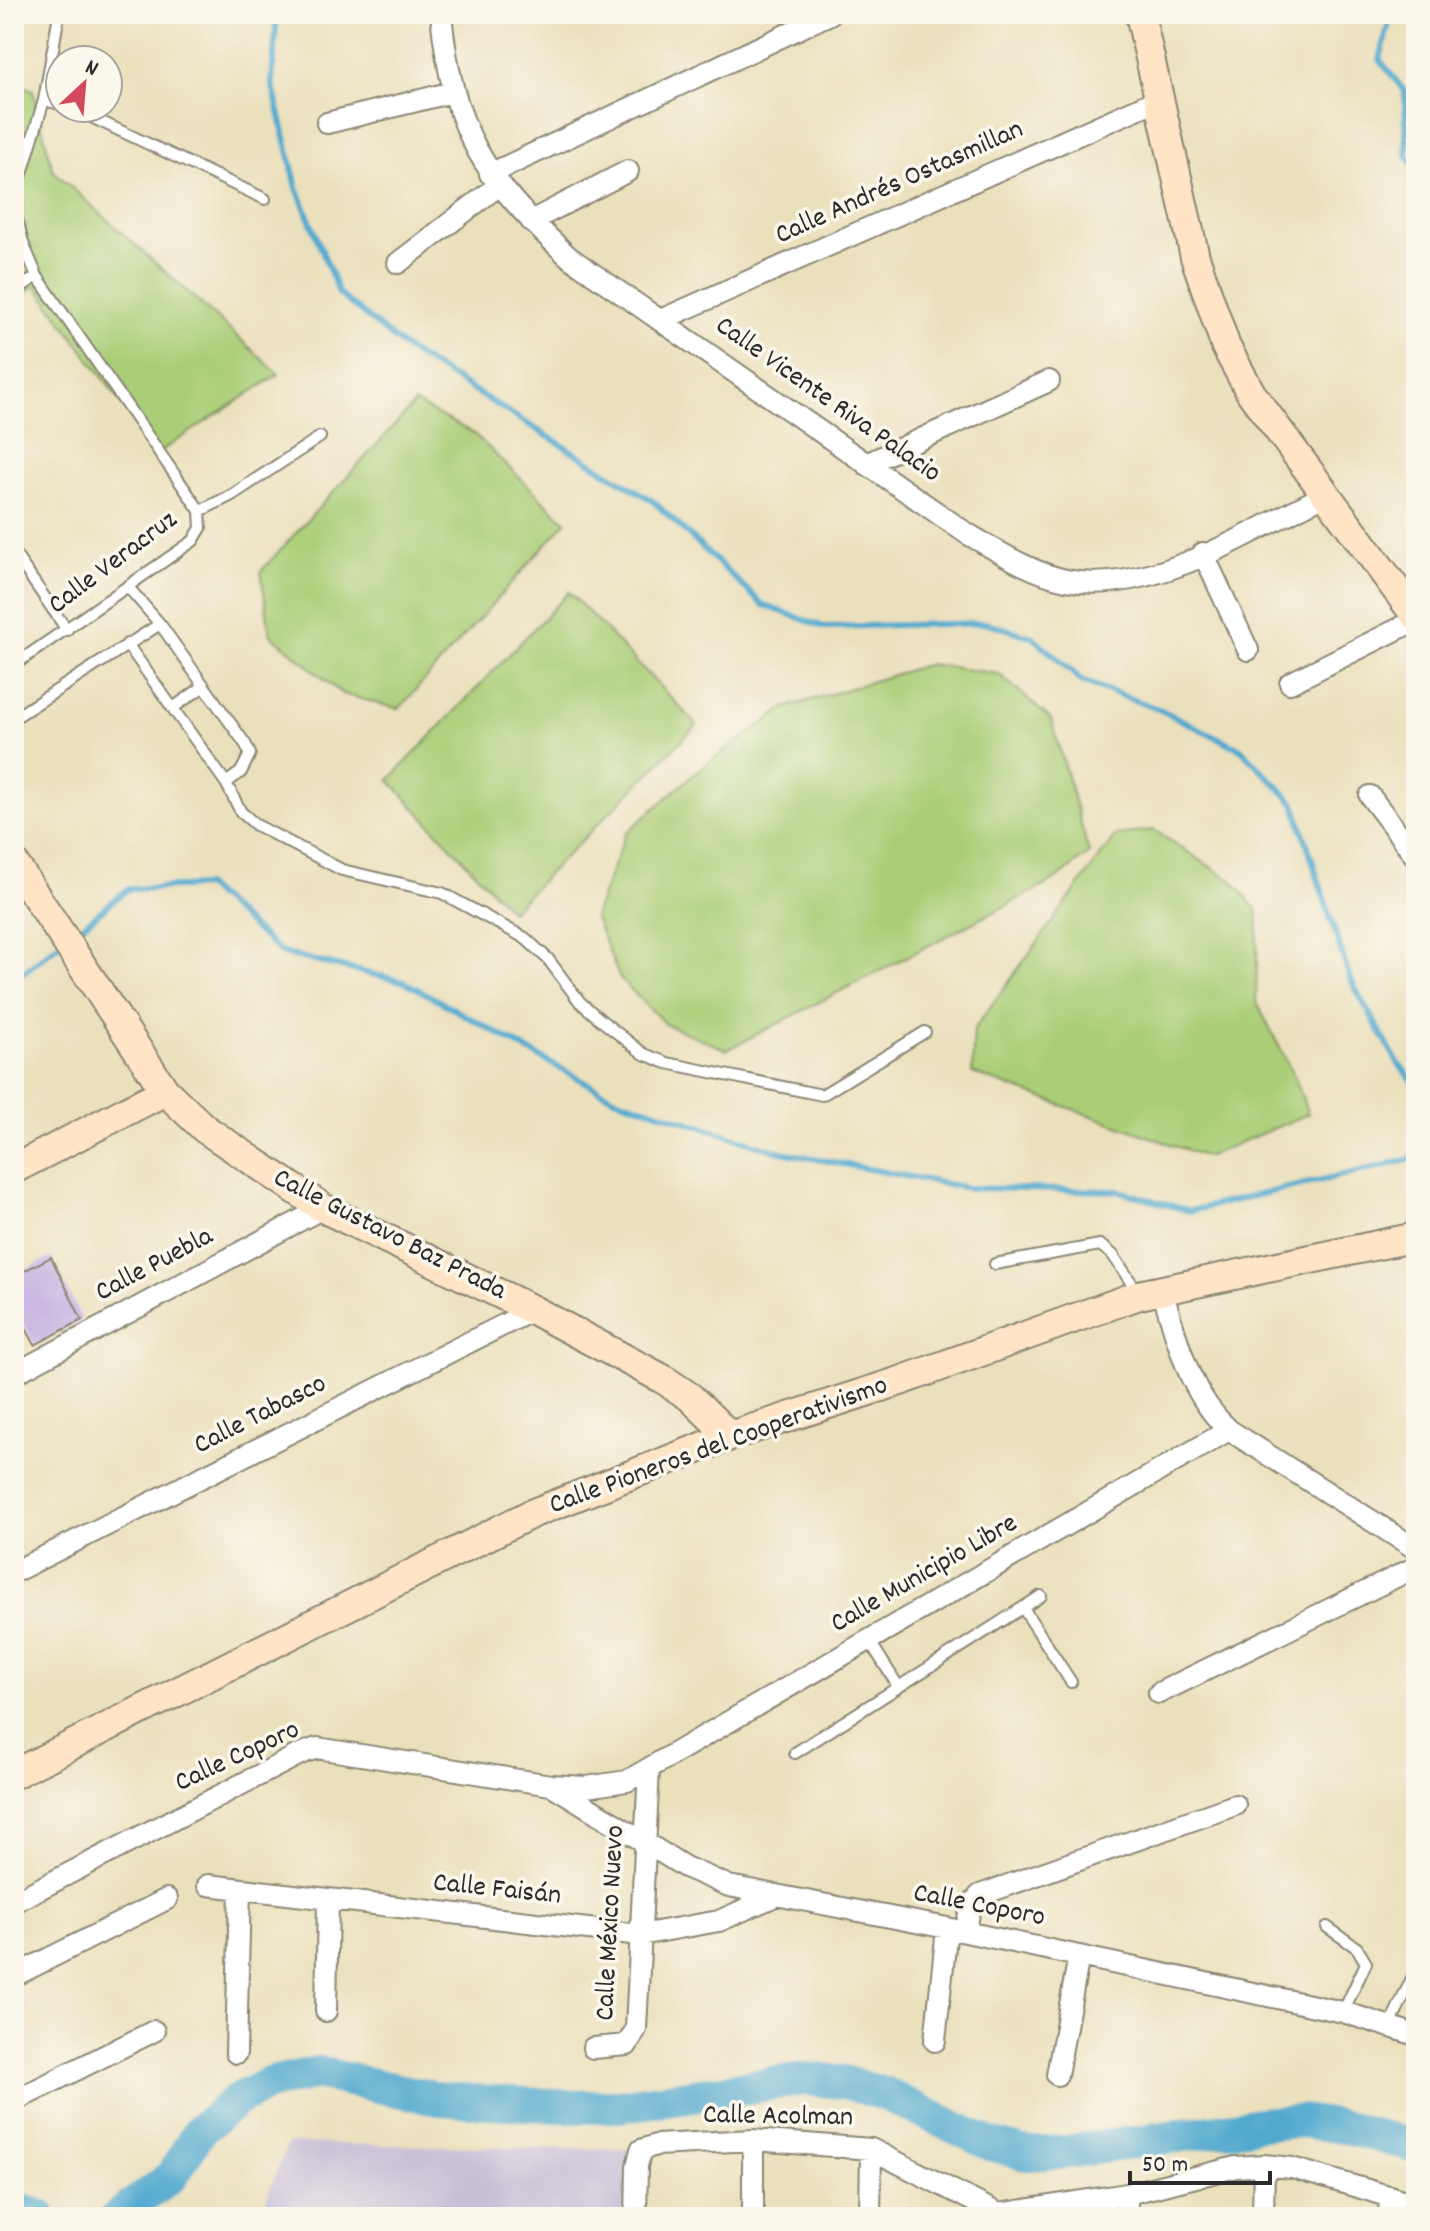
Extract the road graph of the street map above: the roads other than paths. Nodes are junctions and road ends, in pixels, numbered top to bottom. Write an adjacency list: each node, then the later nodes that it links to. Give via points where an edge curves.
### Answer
1 (59, 14): 5 (lane)
2 (441, 14): 6 (street, Calle Vicente Riva Palacio)
3 (830, 14): 12 (street)
4 (1140, 14): 7 (street)
5 (54, 44)
6 (453, 92): 9 (street); 12 (street, Calle Vicente Riva Palacio, via 468,135)
7 (1159, 99): 18 (street, Calle Andrés Ostasmillan); 22 (street, via 1195,257 1220,332 1251,393)
8 (44, 100): 16 (lane, via 18,187 16,215)
9 (327, 123)
10 (106, 124): 13 (lane)
11 (628, 171): 14 (street)
12 (494, 180): 14 (street, Calle Vicente Riva Palacio); 15 (street)
13 (265, 199)
14 (531, 221): 18 (street, Calle Vicente Riva Palacio, via 569,257)
15 (398, 263)
16 (37, 276): 17 (lane); 23 (lane)
17 (14, 292)
18 (663, 319): 21 (street, Calle Vicente Riva Palacio)
19 (1049, 381): 21 (street)
20 (320, 437): 23 (lane)
21 (866, 464): 25 (street, Calle Vicente Riva Palacio, via 977,540 1021,565 1067,580 1119,581 1168,570)
22 (1325, 495): 25 (street, Calle Vicente Riva Palacio); 27 (street)
23 (200, 511): 26 (lane, Calle Veracruz, via 201,528 193,541)
24 (14, 553): 29 (lane)
25 (1203, 553): 31 (street)
26 (128, 587): 28 (lane); 29 (lane, Calle Veracruz)
27 (1416, 618): 33 (street)
28 (160, 624): 30 (lane); 34 (lane)
29 (67, 630): 32 (lane, Calle Veracruz)
30 (127, 644): 35 (lane); 36 (lane)
31 (1248, 650)
32 (14, 665)
33 (1290, 683)
34 (204, 686): 35 (lane); 37 (lane, via 250,754 248,764)
35 (173, 708): 37 (lane)
36 (14, 718)
37 (226, 783): 41 (lane, via 241,812 256,825 342,870 442,893 525,938 580,1002 644,1054 667,1063 822,1095)
38 (1370, 796): 39 (street)
39 (1416, 857)
40 (14, 863): 42 (street, Calle Gustavo Baz Prada)
41 (925, 1032)
42 (165, 1091): 43 (street); 44 (street, Calle Gustavo Baz Prada, via 205,1129)
43 (14, 1169)
44 (323, 1208): 48 (street, Calle Gustavo Baz Prada); 49 (street, Calle Puebla)
45 (1416, 1237): 47 (street, Calle Pioneros del Cooperativismo)
46 (995, 1264): 47 (lane, via 1100,1245)
47 (1151, 1292): 50 (street, via 1196,1391); 51 (street, Calle Pioneros del Cooperativismo)
48 (533, 1310): 51 (street, Calle Gustavo Baz Prada, via 663,1379); 54 (street, Calle Tabasco)
49 (14, 1374)
50 (1229, 1430): 52 (street); 57 (street, Calle Municipio Libre)
51 (730, 1436): 63 (street, Calle Pioneros del Cooperativismo, via 531,1514)
52 (1416, 1549)
53 (1416, 1567): 60 (street)
54 (14, 1572)
55 (1041, 1596): 56 (lane)
56 (1023, 1608): 58 (lane); 59 (lane)
57 (869, 1640): 59 (lane); 62 (street, Calle Municipio Libre)
58 (1071, 1682)
59 (898, 1686): 61 (lane)
60 (1159, 1693)
61 (795, 1753)
62 (649, 1769): 64 (street, Calle Coporo, via 609,1786); 66 (street, Calle México Nuevo)
63 (14, 1774)
64 (551, 1785): 66 (street, Calle Coporo); 72 (street, Calle Coporo, via 317,1748)
65 (1235, 1805): 74 (street, via 989,1890 970,1907)
66 (645, 1842): 69 (street, Calle Coporo, via 705,1878); 75 (street, Calle México Nuevo)
67 (208, 1885): 68 (street, Calle Faisán)
68 (240, 1889): 71 (street, Calle Faisán); 86 (street)
69 (775, 1896): 74 (street, Calle Coporo); 75 (street, Calle Faisán, via 719,1921)
70 (167, 1899): 78 (street)
71 (328, 1900): 75 (street, Calle Faisán); 79 (street)
72 (14, 1902)
73 (1327, 1927): 80 (lane, via 1357,1948 1366,1963)
74 (957, 1930): 76 (street, Calle Coporo); 84 (street)
75 (640, 1935): 85 (street, Calle México Nuevo, via 634,2038 617,2047)
76 (1079, 1956): 80 (street, Calle Coporo); 87 (street)
77 (1416, 1970): 81 (lane)
78 (14, 1976)
79 (326, 2011)
80 (1343, 2012): 81 (street, Calle Coporo)
81 (1389, 2027): 83 (street, Calle Coporo)
82 (154, 2031): 88 (street)
83 (1416, 2035)
84 (935, 2041)
85 (593, 2048)
86 (236, 2053)
87 (1057, 2075)
88 (14, 2101)
89 (753, 2140): 90 (street, Calle Acolman); 96 (street, Calle Acolman, via 641,2150); 97 (street)
90 (871, 2149): 95 (street, Calle Acolman); 98 (street)
91 (1264, 2165): 92 (street, Calle Acolman); 94 (street, Calle Acolman, via 1292,2168); 100 (street)
92 (1127, 2194): 95 (street, Calle Acolman); 99 (street)
93 (1416, 2204): 94 (street, Calle Acolman)
94 (1390, 2207)
95 (999, 2216)
96 (636, 2217)
97 (753, 2217)
98 (870, 2217)
99 (1127, 2217)
100 (1263, 2217)

